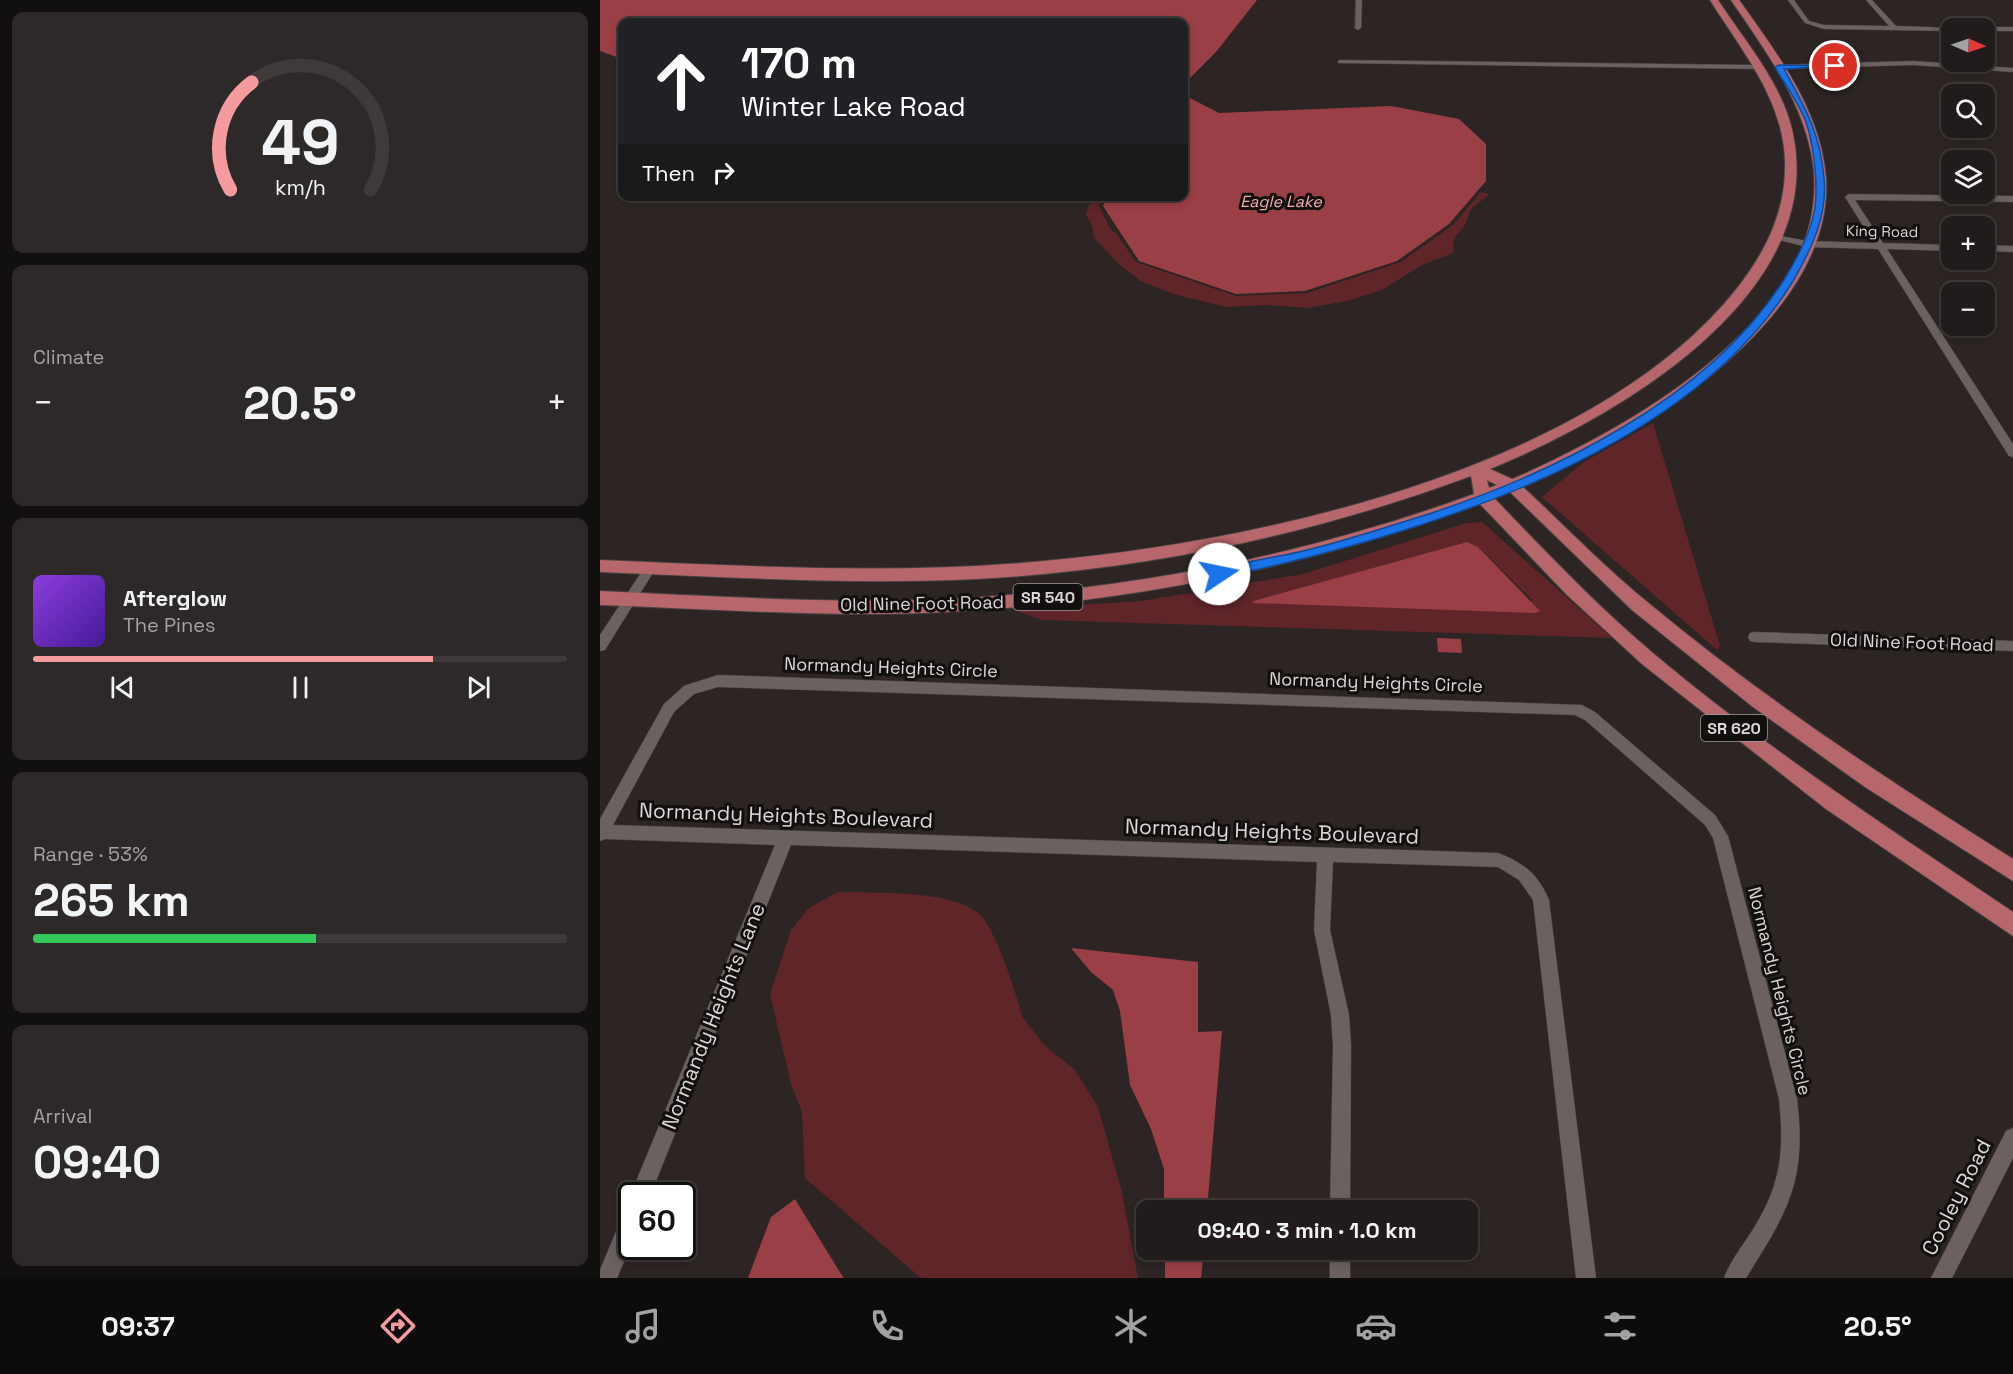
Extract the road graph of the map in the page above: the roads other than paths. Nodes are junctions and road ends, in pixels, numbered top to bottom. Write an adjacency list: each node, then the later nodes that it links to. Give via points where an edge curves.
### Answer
1 (1359, 0): 7 (street)
2 (1714, 0): 6 (main road, SR 540)
3 (1791, 0): 8 (street, via 1814,25)
4 (1869, 0): 8 (street)
5 (1734, 1): 12 (main road, SR 540)
6 (1731, 27): 12 (main road, via 1751,31); 14 (main road, SR 540)
7 (1358, 28)
8 (1894, 28): 9 (street)
9 (1941, 29)
10 (1995, 29): 11 (street)
11 (2013, 29)
12 (1775, 61): 15 (street, via 1913,63); 18 (main road, SR 540, via 1810,123 1815,143 1819,208)
13 (1340, 62): 14 (street)
14 (1756, 67): 17 (main road, SR 540, via 1779,108 1790,149 1790,195)
15 (2013, 70)
16 (2013, 199): 19 (street, via 1849,197)
17 (1776, 238): 18 (street, King Road); 24 (main road, SR 540, via 1758,270 1727,310 1667,365 1576,424)
18 (1807, 244): 19 (street, King Road); 25 (main road, SR 540, via 1777,298 1747,335 1707,372 1658,410 1609,440)
19 (1881, 247): 20 (street, King Road); 23 (street)
20 (1941, 248)
21 (1995, 249): 22 (street)
22 (2013, 249)
23 (2013, 453)
24 (1477, 469): 25 (main road, SR 620); 26 (main road); 28 (main road, Old Nine Foot Road / SR 540, via 1371,505 1273,531 1093,562 1019,570 898,575)
25 (1513, 486): 26 (main road, SR 540); 37 (main road, SR 620, via 1638,604 1727,676 1862,774)
26 (1483, 497): 30 (main road, Old Nine Foot Road / SR 540, via 1422,521 1301,556 1153,585 990,603 900,606); 38 (main road, SR 620, via 1573,590 1704,705 1833,803)
27 (600, 566): 28 (main road, Old Nine Foot Road / SR 540)
28 (650, 568): 30 (street)
29 (600, 598): 30 (main road, Old Nine Foot Road / SR 540)
30 (629, 599): 32 (street)
31 (1755, 637): 33 (street, Old Nine Foot Road)
32 (600, 646)
33 (2013, 646)
34 (600, 831): 35 (street, Normandy Heights Boulevard); 47 (street, Normandy Heights Circle, via 669,708 688,690 718,681 1577,710 1590,716 1710,820 1720,836 1788,1099 1792,1129 1792,1157 1785,1188 1774,1215)
35 (786, 837): 36 (street, Normandy Heights Boulevard); 40 (street, Normandy Heights Lane)
36 (1324, 855): 41 (street, via 1322,930 1340,1015 1342,1045); 46 (street, Normandy Heights Boulevard, via 1498,860 1514,865 1536,887)
37 (2013, 871)
38 (2013, 925)
39 (2013, 1138): 48 (street, Cooley Road)
40 (646, 1182)
41 (1340, 1200)
42 (618, 1251): 44 (street)
43 (1340, 1260): 45 (street)
44 (607, 1278)
45 (1340, 1278)
46 (1586, 1278)
47 (1734, 1278)
48 (1941, 1278)

